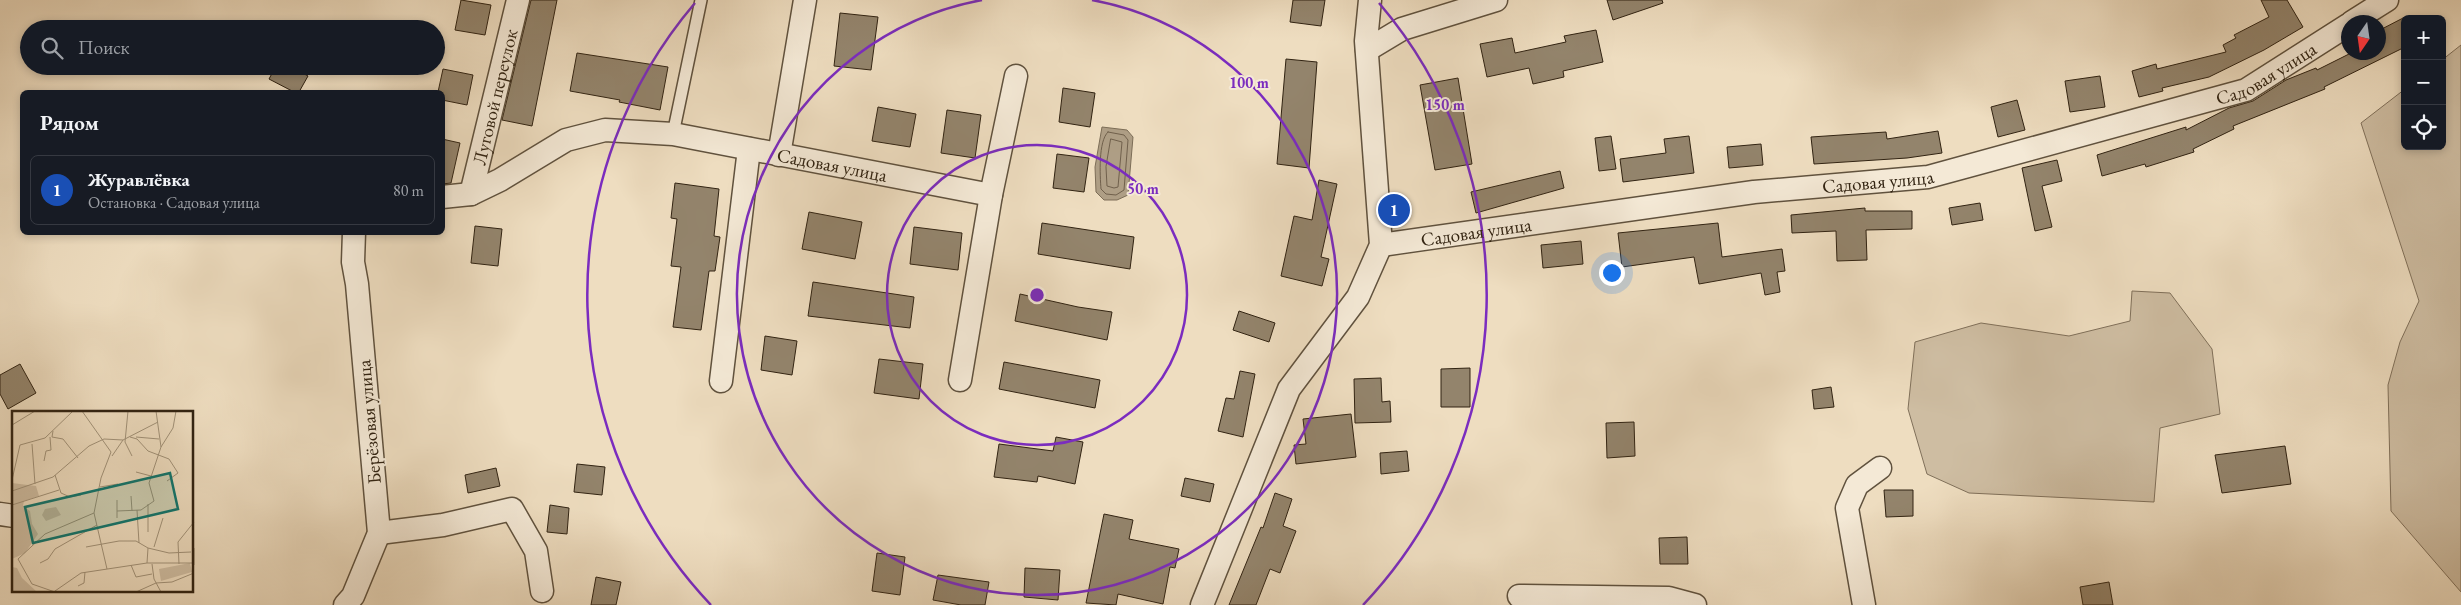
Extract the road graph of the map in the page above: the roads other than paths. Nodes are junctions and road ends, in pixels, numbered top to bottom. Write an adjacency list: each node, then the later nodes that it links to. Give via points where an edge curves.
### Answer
1 (518, 0): 14 (street, Луговой переулок)
2 (701, 0): 11 (lane)
3 (805, 0): 13 (street)
4 (1370, 0): 9 (street)
5 (1496, 0): 9 (street, via 1402,29)
6 (2387, 0): 7 (street)
7 (2363, 15)
8 (2341, 29): 18 (street, Садовая улица, via 2246,90 1928,176 1754,192)
9 (1367, 50): 18 (street)
10 (1016, 76): 15 (street)
11 (673, 134): 12 (street, Садовая улица); 14 (street, via 606,130 566,140)
12 (749, 149): 13 (street, Садовая улица); 20 (street)
13 (779, 155): 15 (street, Садовая улица)
14 (471, 194): 16 (street)
15 (991, 195): 19 (street)
16 (445, 197)
17 (354, 235): 22 (street, Берёзовая улица, via 353,262)
18 (1381, 245): 26 (street, via 1358,297 1289,388)
19 (960, 380)
20 (721, 381)
21 (1880, 468): 28 (street, via 1857,485 1847,508)
22 (379, 533): 23 (street, via 442,525 512,510 536,551); 25 (street, Берёзовая улица, via 353,596)
23 (542, 591)
24 (1519, 596): 27 (street, via 1669,598)
25 (345, 605)
26 (1202, 605)
27 (1695, 605)
28 (1864, 605)

